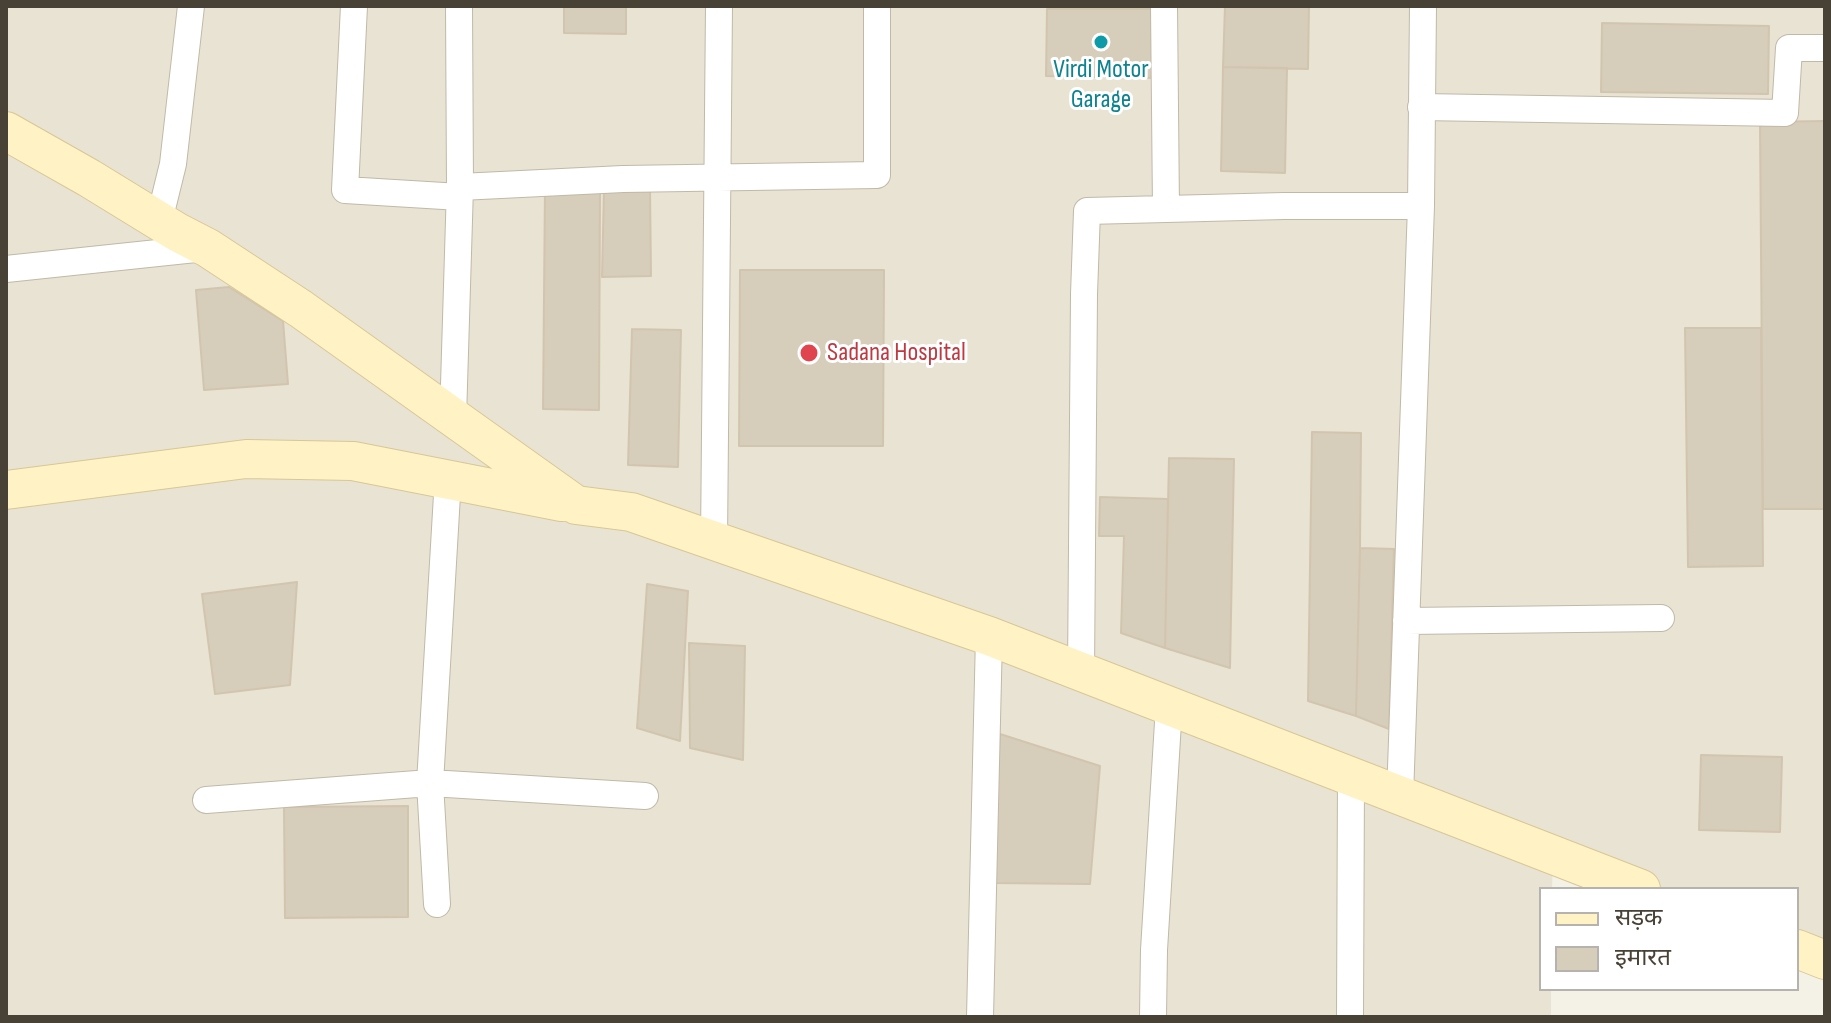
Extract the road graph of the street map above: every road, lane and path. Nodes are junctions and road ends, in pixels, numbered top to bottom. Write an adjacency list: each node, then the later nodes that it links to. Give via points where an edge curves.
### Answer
1 (191, 6): 15 (street, via 173,164)
2 (354, 6): 12 (street, via 345,190)
3 (459, 6): 12 (street)
4 (719, 6): 11 (street)
5 (877, 6): 11 (street, via 877,175)
6 (1164, 6): 14 (street)
7 (1423, 6): 9 (street)
8 (1825, 48): 9 (street, via 1789,48 1785,113)
9 (1421, 107): 13 (street)
10 (6, 131): 15 (street)
11 (717, 176): 12 (street); 22 (street)
12 (460, 192): 18 (street)
13 (1421, 206): 14 (street); 24 (street)
14 (1166, 209): 26 (street, via 1087,211)
15 (159, 221): 16 (street)
16 (208, 248): 17 (street); 18 (street)
17 (6, 269)
18 (453, 418): 21 (street)
19 (448, 478): 20 (street, via 353,461 246,459); 21 (street); 29 (street)
20 (6, 490)
21 (576, 505): 22 (street, via 631,512)
22 (714, 541): 25 (street)
23 (1661, 618): 24 (street)
24 (1406, 621): 31 (street)
25 (989, 636): 26 (street); 37 (street)
26 (1081, 672): 27 (street)
27 (1169, 706): 28 (street); 38 (street)
28 (1351, 777): 31 (street); 39 (street)
29 (430, 783): 30 (street); 32 (street); 34 (street)
30 (645, 796)
31 (1400, 796): 33 (street)
32 (206, 800)
33 (1636, 887)
34 (437, 904)
35 (1799, 950): 36 (street)
36 (1825, 960)
37 (980, 1017)
38 (1153, 1017)
39 (1350, 1017)

